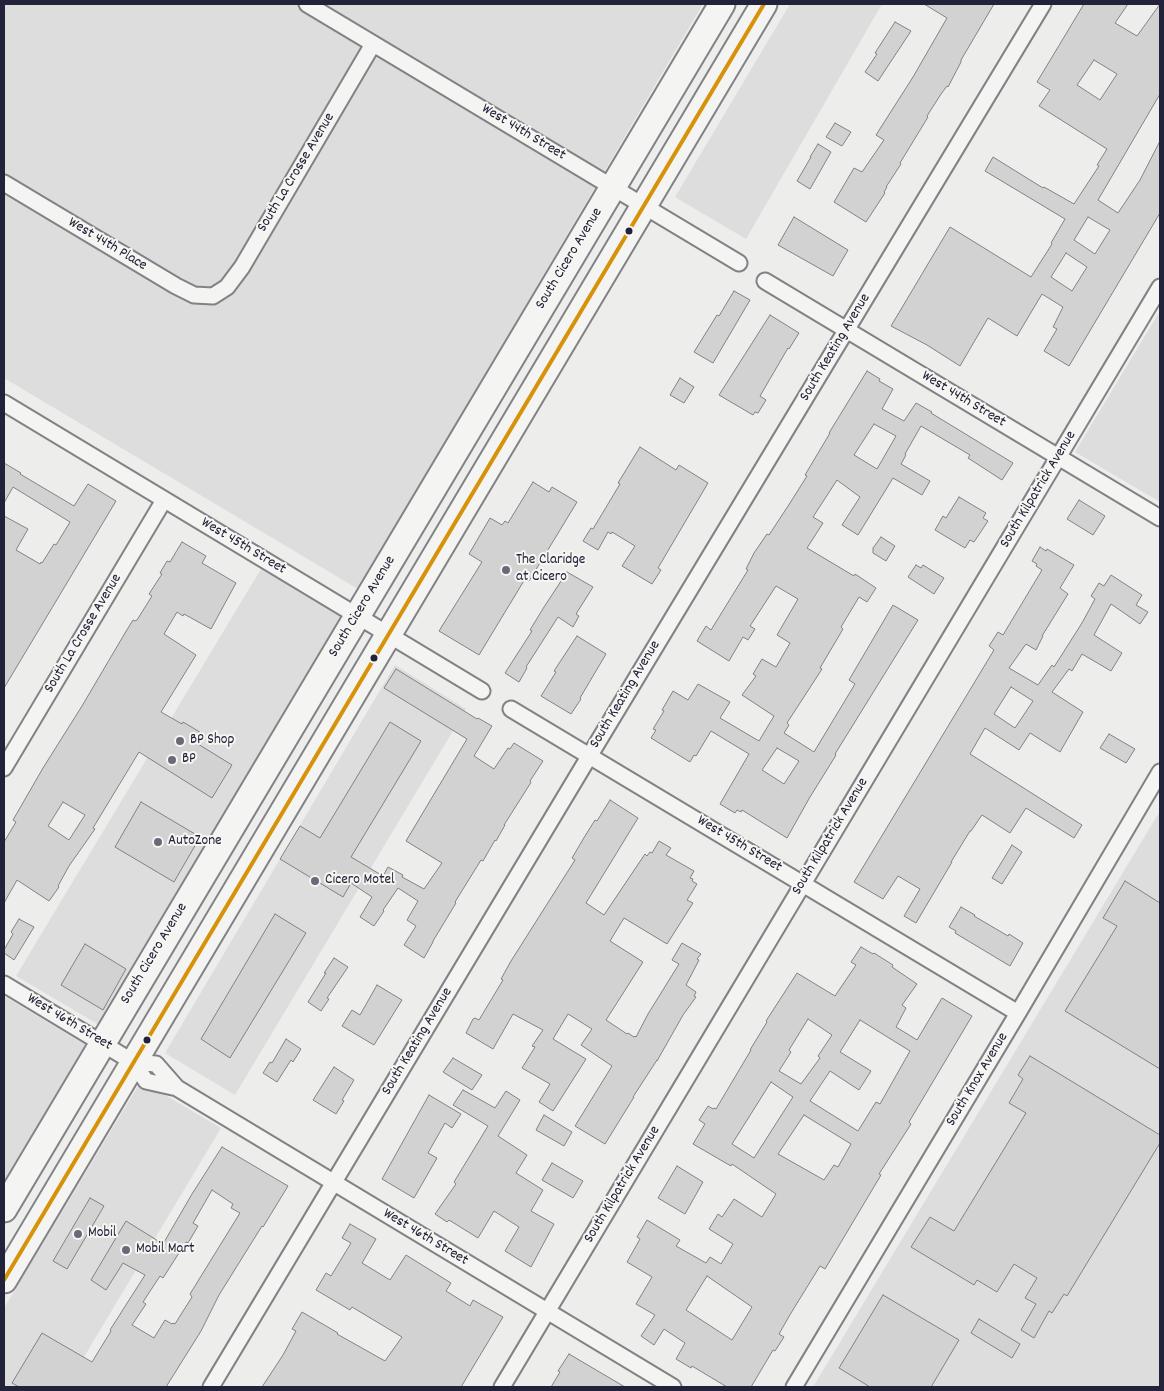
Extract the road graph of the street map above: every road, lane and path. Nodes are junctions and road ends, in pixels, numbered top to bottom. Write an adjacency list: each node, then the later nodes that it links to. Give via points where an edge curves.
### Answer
1 (307, 4): 5 (street, West 44th Street)
2 (722, 4): 7 (main road, South Cicero Avenue)
3 (764, 4): 8 (main road)
4 (1043, 4): 13 (street, South Keating Avenue)
5 (374, 44): 7 (street, West 44th Street); 12 (street, South La Crosse Avenue, via 242,267 227,287)
6 (4, 183): 12 (street, West 44th Place, via 176,286 194,295)
7 (613, 187): 8 (street, West 44th Street); 18 (main road, South Cicero Avenue)
8 (644, 206): 9 (street, West 44th Street); 19 (main road)
9 (738, 262)
10 (765, 281): 13 (street, West 44th Street)
11 (1160, 287): 15 (street, South Kilpatrick Avenue)
12 (213, 296)
13 (847, 330): 15 (street, West 44th Street); 22 (street, South Keating Avenue)
14 (4, 404): 16 (street, West 45th Street)
15 (1059, 457): 17 (street, West 44th Street); 25 (street, South Kilpatrick Avenue)
16 (164, 500): 18 (street, West 45th Street); 23 (street, South La Crosse Avenue)
17 (1160, 518)
18 (357, 616): 19 (street, West 45th Street); 28 (main road, South Cicero Avenue)
19 (389, 635): 20 (street, West 45th Street); 29 (main road)
20 (482, 691)
21 (511, 709): 22 (street, West 45th Street)
22 (590, 756): 25 (street, West 45th Street); 30 (street, South Keating Avenue)
23 (4, 768)
24 (1160, 772): 27 (street, South Knox Avenue)
25 (804, 884): 27 (street, West 45th Street); 33 (street, South Kilpatrick Avenue)
26 (4, 984): 28 (street, West 46th Street)
27 (1018, 1013): 37 (street, South Knox Avenue)
28 (102, 1043): 29 (street, West 46th Street); 31 (main road, South Cicero Avenue)
29 (133, 1062): 30 (street, West 46th Street, via 156,1064 176,1088); 32 (main road)
30 (334, 1183): 33 (street, West 46th Street); 34 (street, South Keating Avenue)
31 (4, 1209)
32 (4, 1280)
33 (548, 1312): 35 (street, South Kilpatrick Avenue); 36 (street, West 46th Street)
34 (212, 1387)
35 (502, 1387)
36 (673, 1387)
37 (794, 1387)

